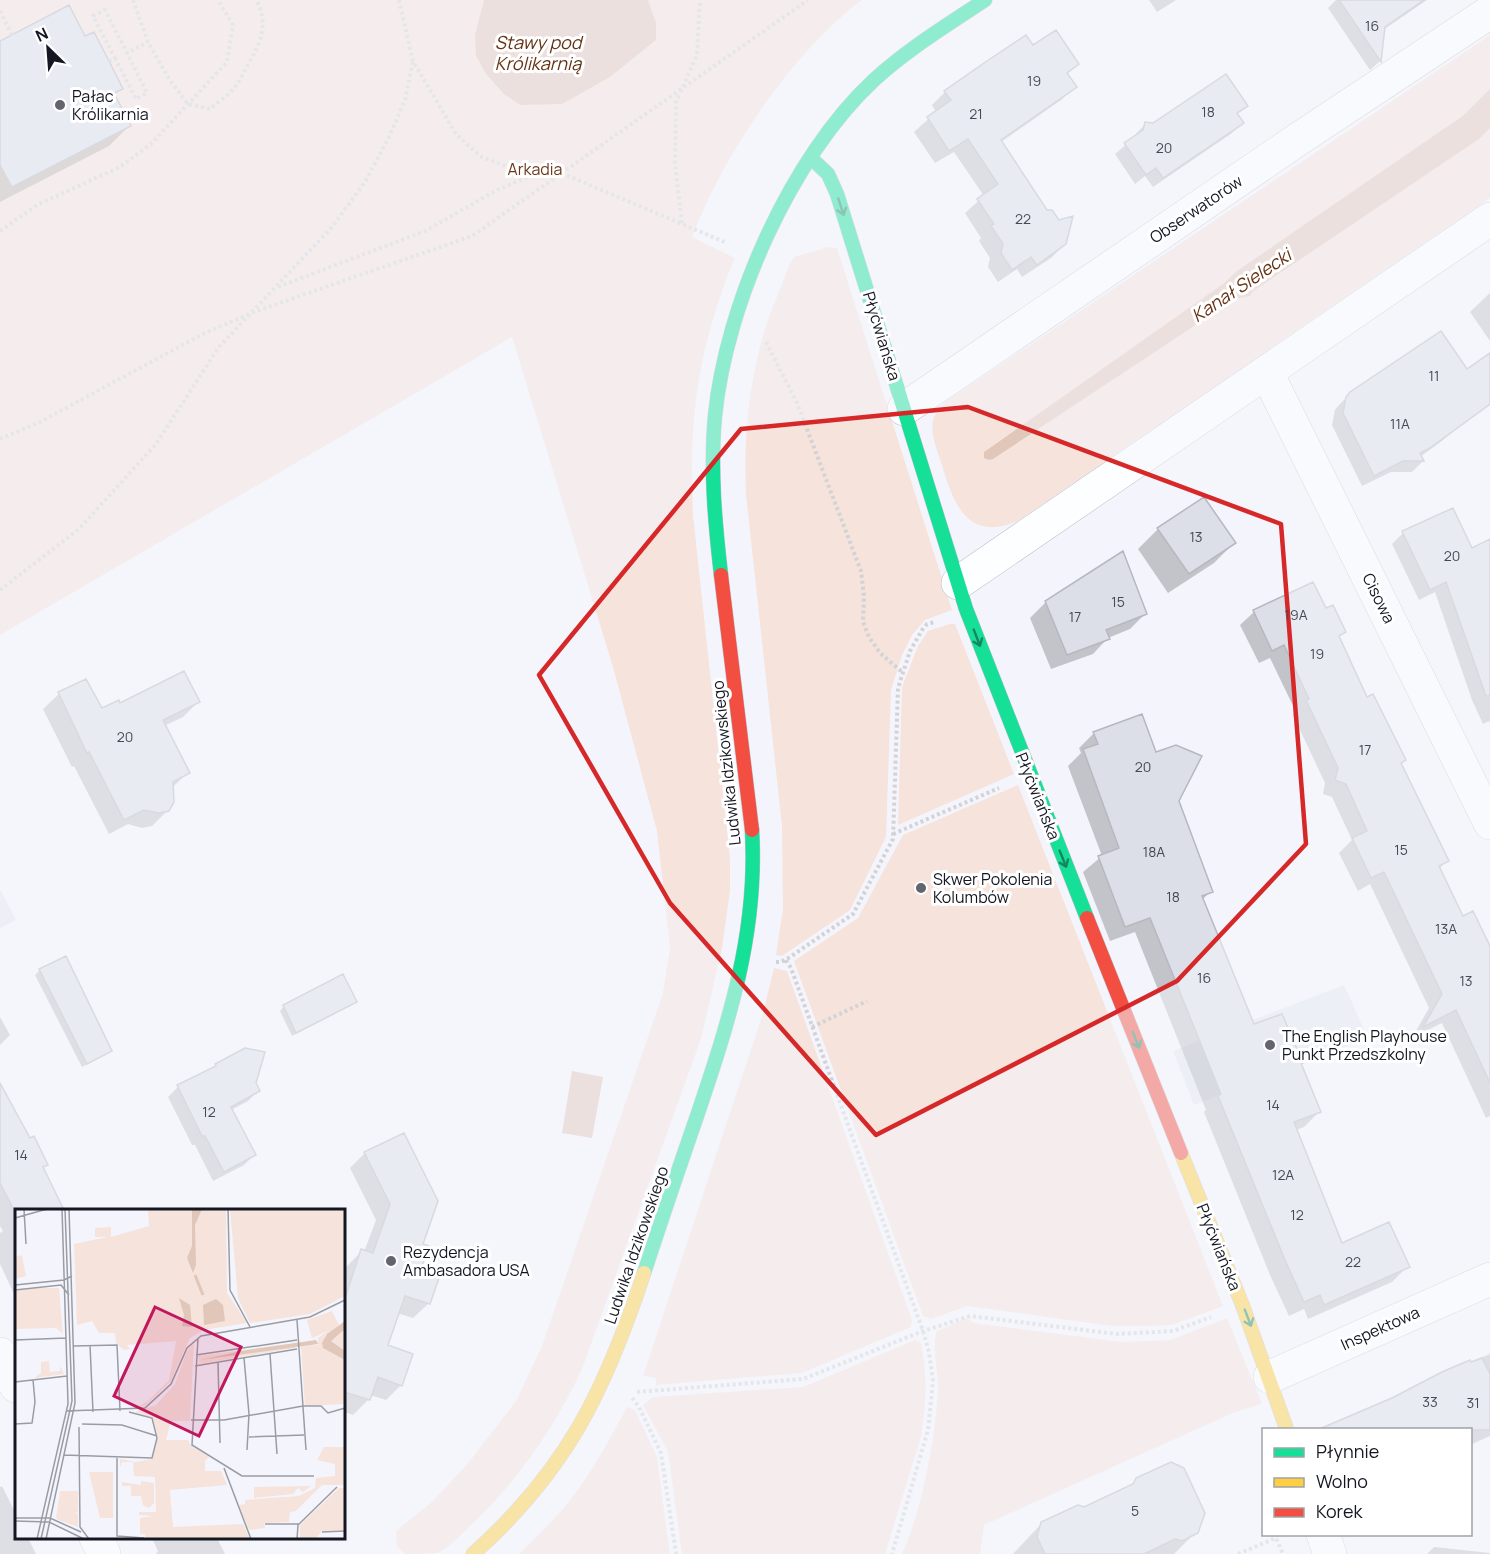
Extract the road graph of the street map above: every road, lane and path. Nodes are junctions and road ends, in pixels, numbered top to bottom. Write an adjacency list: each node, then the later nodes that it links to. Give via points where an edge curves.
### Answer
1 (133, 0): 11 (path)
2 (218, 0): 17 (path, via 233,25 227,62)
3 (256, 0): 17 (path, via 264,21 262,36 235,87 210,109)
4 (399, 0): 15 (path)
5 (700, 0): 16 (path, via 697,55)
6 (808, 0): 16 (path)
7 (985, 0): 18 (street, Ludwika Idzikowskiego, via 873,82)
8 (0, 11): 10 (path)
9 (1490, 12): 29 (street, Obserwatorów)
10 (12, 35)
11 (148, 42): 12 (path); 17 (path)
12 (126, 53): 13 (path, via 147,93 136,99); 13 (path, via 105,10 93,16)
13 (115, 58): 14 (path)
14 (109, 61)
15 (413, 61): 19 (path, via 456,134 480,156 513,169); 25 (path, via 405,100 365,182 332,228)
16 (682, 86): 20 (path); 22 (path, via 676,102 675,164)
17 (188, 104): 23 (path, via 151,144 120,166 37,205)
18 (811, 158): 29 (street, Płyćwiańska, one-way to 29, via 828,174 837,194); 52 (street, Ludwika Idzikowskiego, via 758,256 720,380 714,435 717,539 752,833 751,910 738,987 610,1369 576,1435 547,1477 518,1512)
19 (541, 172): 20 (path); 25 (path, via 497,190 425,231)
20 (561, 173): 22 (path); 26 (path, via 472,236)
21 (1490, 219): 28 (street)
22 (682, 223): 24 (path)
23 (0, 231)
24 (729, 244)
25 (277, 287): 26 (path)
26 (254, 312): 30 (path, via 203,334 40,422); 32 (path, via 219,347 156,444 79,529)
27 (763, 337): 34 (path, via 798,403 861,571 863,622 869,637)
28 (1267, 372): 31 (street); 36 (street, Cisowa)
29 (904, 409): 31 (street, Płyćwiańska)
30 (0, 439)
31 (958, 583): 41 (street, Płyćwiańska, one-way to 41, via 1033,783)
32 (0, 590)
33 (942, 620): 34 (path, via 927,624 922,630)
34 (902, 672): 37 (path, via 897,688)
35 (1007, 784): 37 (path)
36 (1490, 823)
37 (893, 834): 39 (path, via 853,914 784,961 791,968)
38 (867, 1001): 39 (path)
39 (812, 1027): 42 (path)
40 (1490, 1280): 44 (street, Inspektowa)
41 (1242, 1304): 42 (path, via 1173,1331 1117,1334 970,1316); 44 (street, Płyćwiańska, one-way to 44)
42 (923, 1331): 46 (path, via 803,1379); 54 (path, via 933,1381 928,1430)
43 (0, 1354): 45 (street)
44 (1270, 1377): 48 (street, Płyćwiańska)
45 (15, 1384)
46 (628, 1393)
47 (639, 1407): 53 (path, via 662,1453)
48 (1286, 1428)
49 (1324, 1536): 57 (street)
50 (96, 1539): 51 (street)
51 (104, 1554)
52 (473, 1554)
53 (676, 1554)
54 (892, 1554)
55 (1239, 1554): 56 (path, via 1276,1538)
56 (1283, 1554)
57 (1330, 1554)

